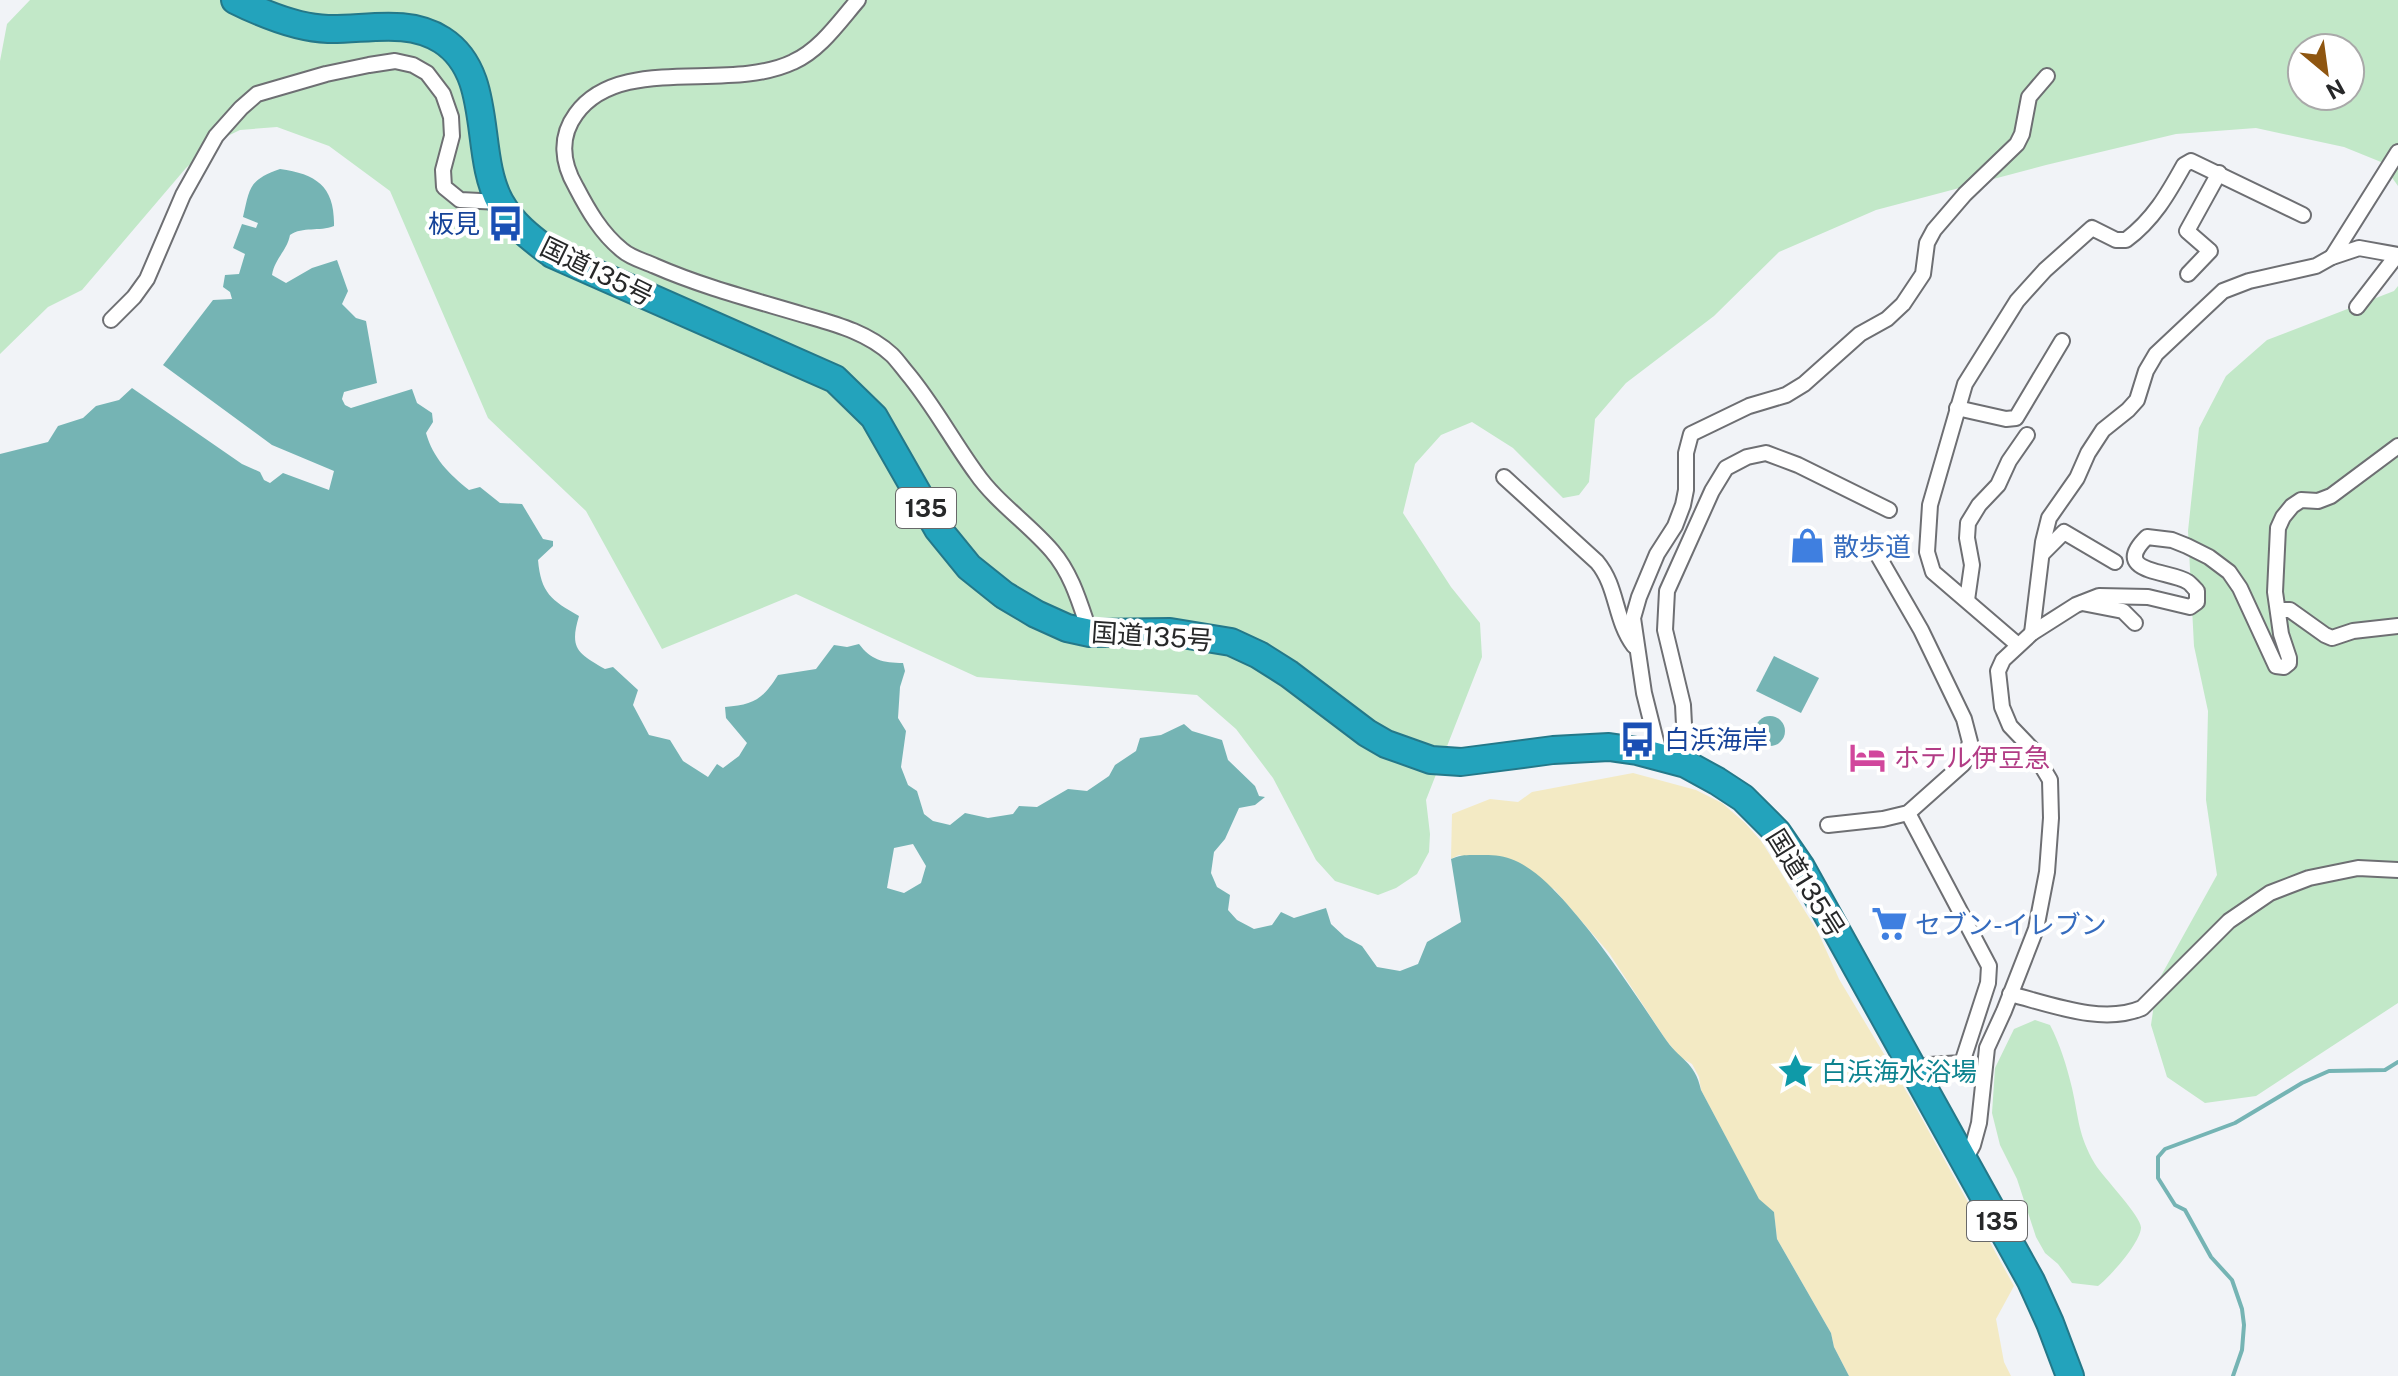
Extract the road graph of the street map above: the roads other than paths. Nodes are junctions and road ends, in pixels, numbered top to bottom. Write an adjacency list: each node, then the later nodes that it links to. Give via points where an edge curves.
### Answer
1 (235, 0): 6 (highway, 国道135号 / 135, via 294,24 325,29 393,26 441,39 460,57 475,89)
2 (858, 0): 27 (street, via 796,62 718,77 628,82 594,94 575,115 563,141 569,174 587,209 625,253 690,281 854,329 892,354 978,476 1053,552 1071,579)
3 (2047, 76): 30 (street, via 2029,97 2017,144 1934,230 1923,274 1903,304 1786,395 1691,434 1683,505 1634,610)
4 (2398, 152): 9 (street)
5 (2219, 173): 7 (street); 10 (street, via 2187,231 2210,251); 14 (street, via 2191,161 2139,231 2116,240 2092,228 2077,241 2017,301 1965,384)
6 (500, 202): 12 (street, via 460,200 444,187 451,117 443,94 413,65 369,65 270,90 257,94 216,136 183,195 147,279); 27 (highway, 国道135号 / 135, via 520,230 552,254 835,379 874,417 938,529 969,567 1036,614)
7 (2303, 215)
8 (2397, 255): 9 (street, via 2359,248); 11 (street)
9 (2332, 257): 20 (street, via 2223,291 2156,354 2137,400 2103,430 2055,507)
10 (2188, 274)
11 (2357, 307)
12 (111, 320)
13 (2062, 341): 14 (street, via 2016,418)
14 (1957, 408): 22 (street, via 1930,505 1927,552 1933,572)
15 (2027, 435): 22 (street, via 1968,523 1972,565)
16 (2398, 446): 24 (street, via 2331,496 2301,500 2283,517 2277,541)
17 (1504, 477): 30 (street, via 1607,574 1617,615)
18 (1889, 510): 32 (street, via 1766,453 1726,468 1667,591 1665,630 1683,705)
19 (1876, 552): 33 (street, via 1921,630 1970,742 1963,764)
20 (2042, 554): 21 (street, via 2064,532); 28 (street)
21 (2115, 562)
22 (1967, 600): 29 (street)
23 (2082, 603): 24 (street, via 2099,596 2148,597 2190,607 2197,602 2197,591 2189,582 2147,571 2138,563 2137,546 2155,537 2187,546 2229,572 2279,668 2289,658); 25 (street, via 2123,611); 28 (street)
24 (2278, 610): 26 (street, via 2290,610 2332,638)
25 (2135, 623)
26 (2398, 626)
27 (1090, 633): 31 (highway, 国道135号 / 135, via 1170,632 1231,642 1289,674 1386,744 1431,760 1461,762 1609,747)
28 (2032, 633): 29 (street)
29 (2018, 645): 36 (street, via 1998,671 2002,707 2050,780 2052,798 2043,900)
30 (1637, 651): 31 (street)
31 (1660, 757): 32 (highway, 国道135号 / 135)
32 (1686, 764): 37 (highway, 国道135号 / 135, via 1743,798 1777,832)
33 (1908, 813): 34 (street); 37 (street, via 1989,966 1962,1063)
34 (1828, 825)
35 (2398, 870): 36 (street, via 2358,868 2270,893 2229,921 2142,1008 2126,1014 2068,1009)
36 (2010, 994): 38 (street, via 1987,1048 1979,1123)
37 (1914, 1071): 38 (highway, 国道135号 / 135)
38 (1965, 1160): 39 (highway, 国道135号 / 135, via 2031,1281)
39 (2070, 1376)

